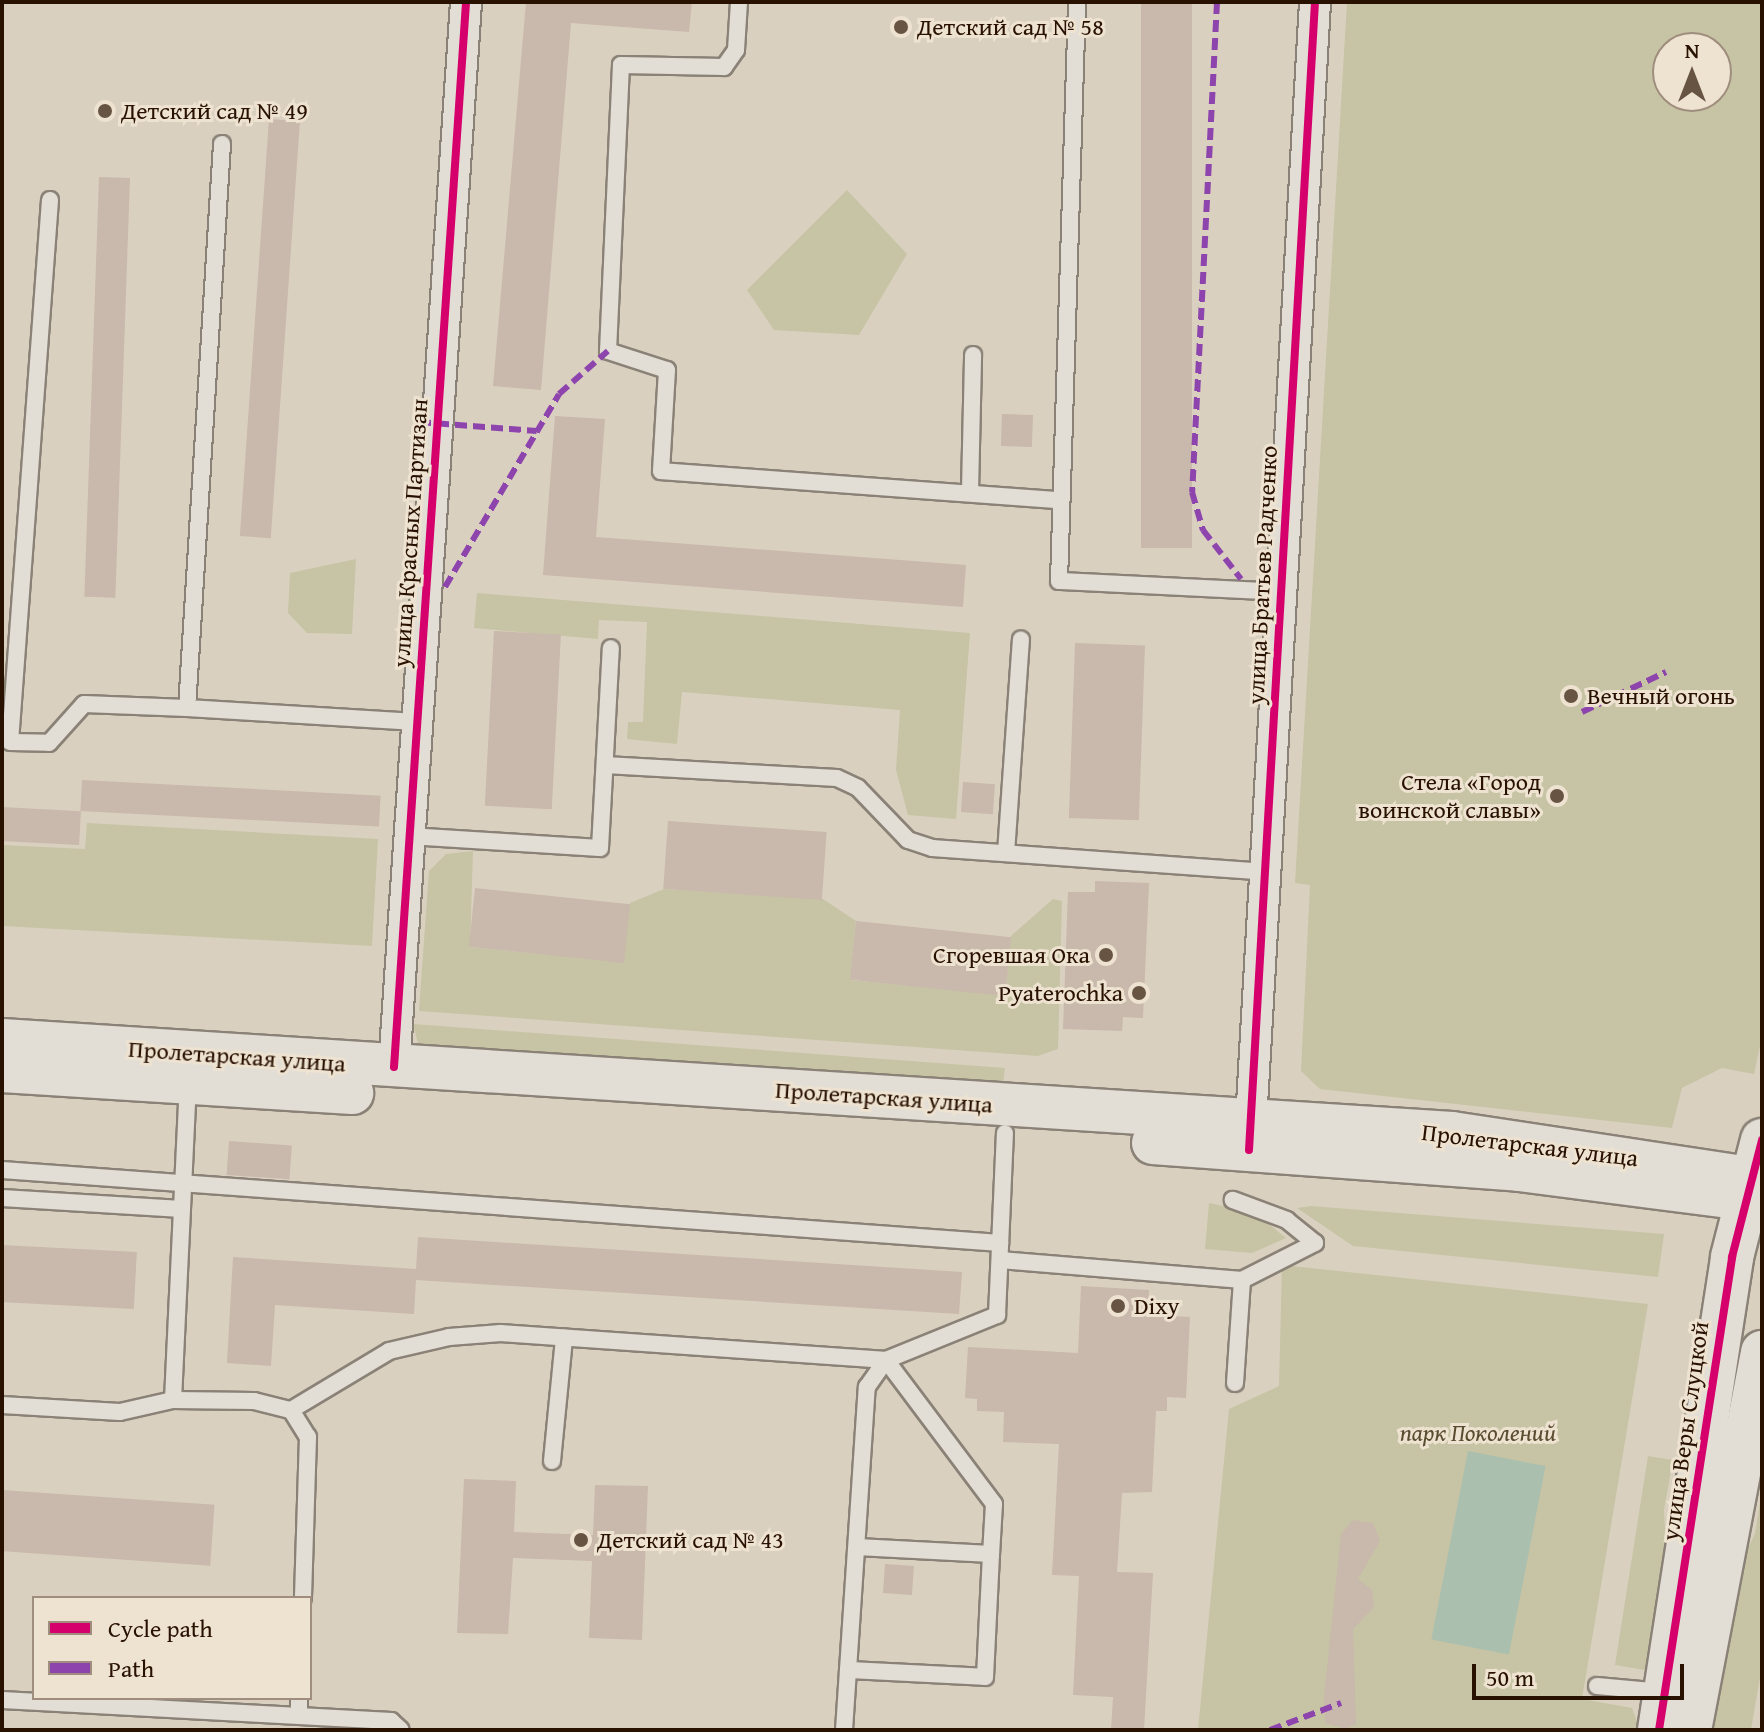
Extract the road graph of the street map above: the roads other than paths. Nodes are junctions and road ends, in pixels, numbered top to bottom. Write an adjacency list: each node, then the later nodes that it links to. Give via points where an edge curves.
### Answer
1 (466, 2): 14 (street, улица Красных Партизан)
2 (739, 2): 8 (lane, via 736,50 724,67 621,65 608,351 667,370 661,471)
3 (1077, 2): 9 (lane)
4 (1315, 2): 10 (street, улица Братьев Радченко)
5 (222, 144): 13 (lane)
6 (50, 200): 15 (lane)
7 (973, 355): 8 (lane)
8 (970, 491): 9 (lane)
9 (1058, 500): 10 (lane, via 1059,581)
10 (1281, 592): 19 (street, улица Братьев Радченко)
11 (1021, 640): 18 (lane)
12 (611, 648): 16 (lane)
13 (187, 708): 14 (lane); 15 (lane, via 84,704 49,743)
14 (417, 722): 17 (street, улица Красных Партизан)
15 (6, 742)
16 (605, 765): 17 (lane, via 600,848); 18 (lane, via 837,778 858,788 908,840)
17 (409, 836): 21 (street, улица Красных Партизан)
18 (1006, 853): 19 (lane)
19 (1265, 872): 25 (street, улица Братьев Радченко)
20 (2, 1040): 21 (main road, Пролетарская улица)
21 (394, 1067): 25 (main road, Пролетарская улица)
22 (2, 1071): 23 (main road, Пролетарская улица)
23 (188, 1083): 24 (main road, Пролетарская улица); 28 (lane)
24 (1005, 1133): 25 (main road, Пролетарская улица); 32 (lane)
25 (1250, 1135): 27 (main road, Пролетарская улица, via 1519,1170)
26 (2, 1170): 28 (lane)
27 (1757, 1180): 49 (main road, улица Веры Слуцкой, via 1689,1510)
28 (183, 1183): 31 (lane); 32 (lane)
29 (2, 1198): 31 (lane)
30 (1233, 1200): 33 (lane, via 1287,1220 1315,1243)
31 (182, 1209): 38 (lane)
32 (1000, 1251): 33 (lane); 36 (lane, via 997,1315)
33 (1242, 1280): 37 (lane)
34 (564, 1338): 36 (lane); 40 (lane, via 449,1337 389,1351); 41 (lane)
35 (1762, 1352): 52 (main road)
36 (886, 1360): 42 (lane, via 867,1387); 43 (lane, via 994,1504)
37 (1235, 1383)
38 (173, 1400): 39 (lane, via 120,1412); 40 (lane, via 254,1401)
39 (2, 1405)
40 (291, 1410): 44 (lane, via 308,1437)
41 (552, 1461)
42 (857, 1547): 43 (lane); 45 (lane)
43 (991, 1554): 45 (lane, via 985,1677)
44 (303, 1596)
45 (848, 1670): 51 (lane)
46 (1597, 1686): 49 (lane)
47 (2, 1700): 48 (lane)
48 (299, 1706): 50 (lane, via 391,1721)
49 (1663, 1711)
50 (401, 1730)
51 (844, 1730)
52 (1690, 1730)

